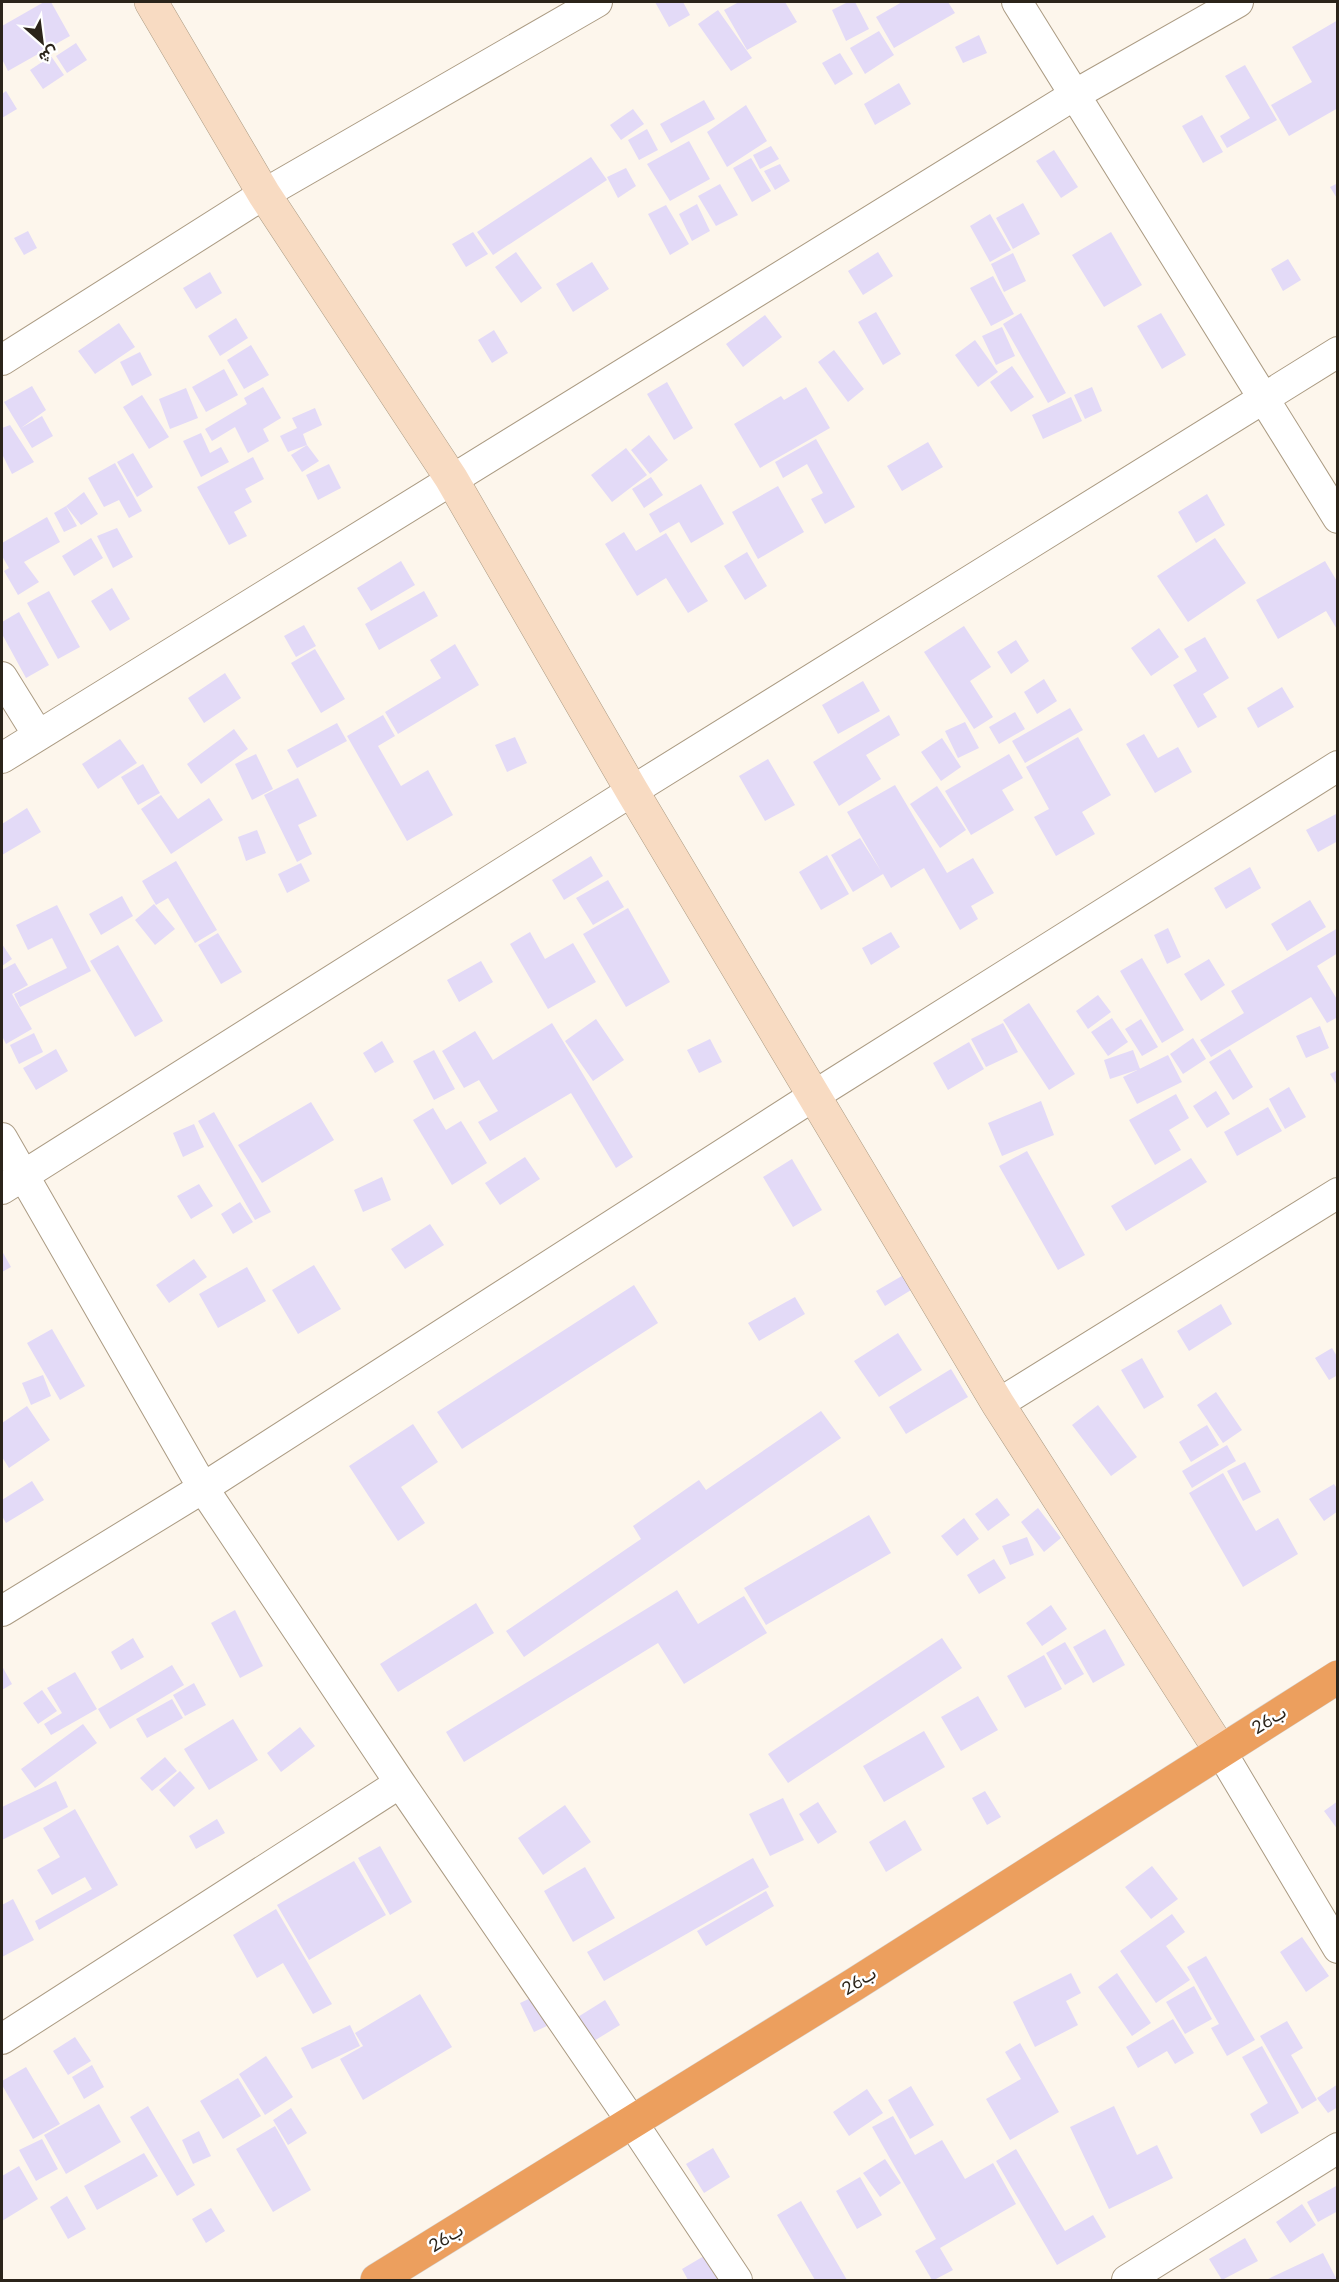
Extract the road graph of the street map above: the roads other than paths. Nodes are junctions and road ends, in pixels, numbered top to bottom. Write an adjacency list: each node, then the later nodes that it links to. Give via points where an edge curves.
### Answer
1 (151, 2): 6 (main road)
2 (597, 2): 6 (street)
3 (1017, 2): 5 (street)
4 (1238, 2): 5 (street)
5 (1076, 94): 9 (street); 10 (street)
6 (264, 194): 8 (street); 10 (main road)
7 (1338, 352): 9 (street)
8 (2, 360)
9 (1263, 398): 11 (street); 16 (street)
10 (451, 478): 13 (street); 16 (main road)
11 (1338, 518)
12 (2, 677): 13 (street)
13 (39, 735): 14 (street)
14 (2, 758)
15 (1338, 766): 17 (street)
16 (632, 791): 17 (main road); 19 (street)
17 (815, 1095): 21 (main road); 22 (street)
18 (2, 1138): 19 (street)
19 (12, 1182): 22 (street)
20 (1338, 1193): 21 (street)
21 (998, 1404): 25 (main road)
22 (203, 1488): 23 (street); 26 (street)
23 (2, 1611)
24 (1338, 1677): 25 (highway, 26ب)
25 (1220, 1750): 27 (street); 29 (highway, 26ب, via 855,1984)
26 (400, 1783): 28 (street); 29 (street)
27 (1338, 1948)
28 (3, 2035)
29 (632, 2121): 31 (highway, 26ب); 32 (street)
30 (1338, 2148): 33 (street)
31 (377, 2280)
32 (737, 2280)
33 (1127, 2280)

